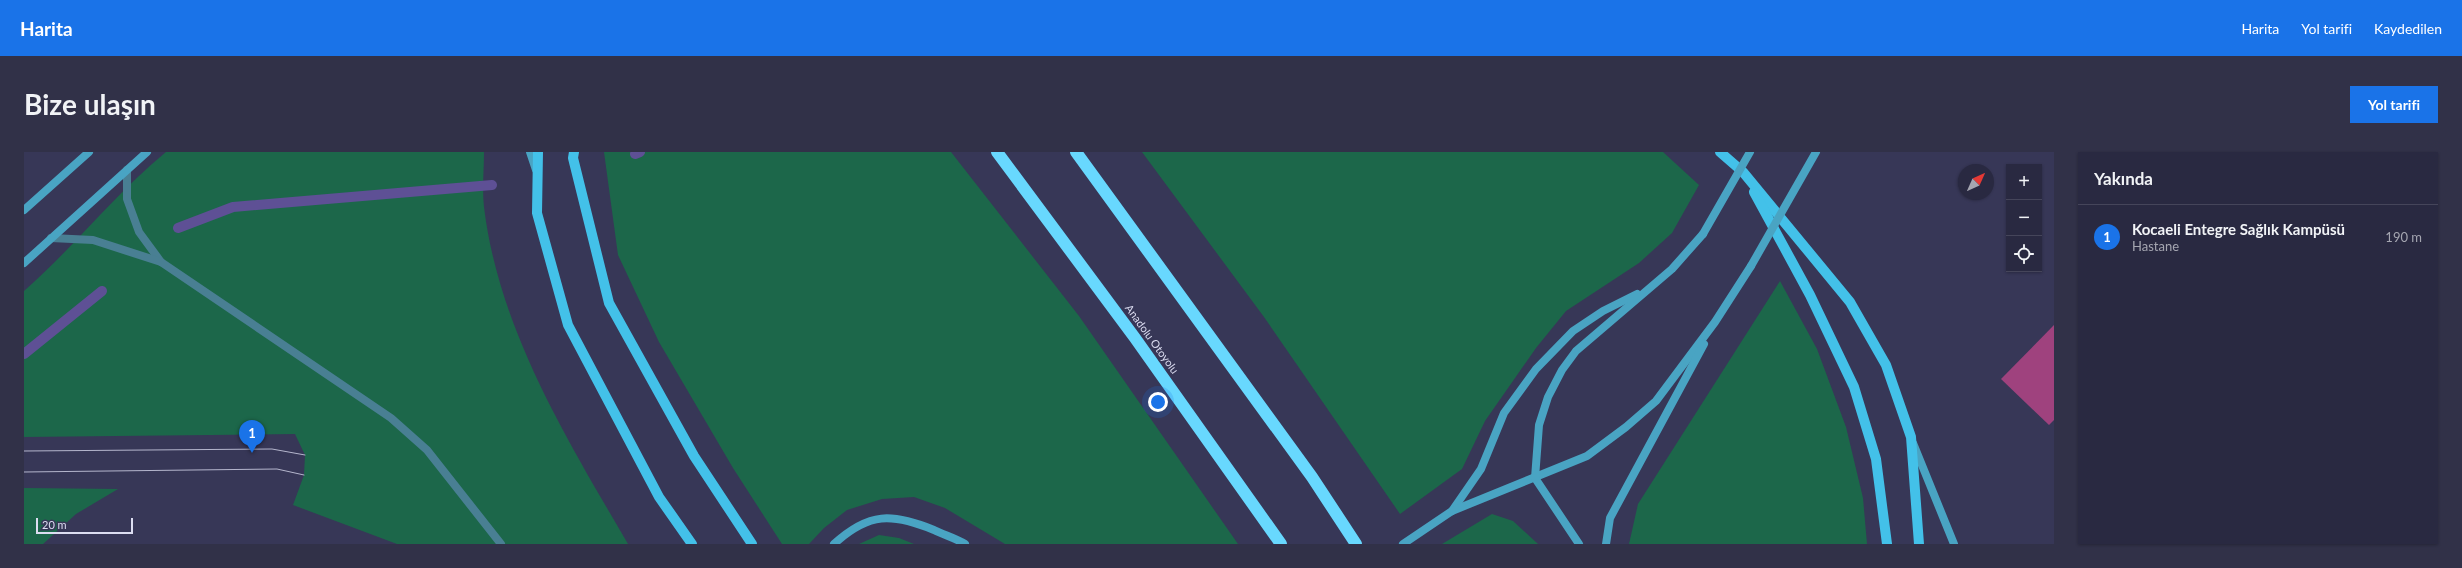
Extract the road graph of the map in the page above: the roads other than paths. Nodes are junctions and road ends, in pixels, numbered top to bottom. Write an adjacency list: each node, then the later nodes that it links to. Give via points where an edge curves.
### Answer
1 (90, 152): 14 (street)
2 (147, 152): 11 (street)
3 (530, 152): 13 (street)
4 (538, 152): 13 (main road)
5 (574, 152): 25 (main road, via 573,158 609,304 694,456)
6 (997, 152): 28 (highway, Anadolu Otoyolu, via 1135,338)
7 (1076, 152): 29 (highway, via 1312,477)
8 (1720, 152): 12 (main road)
9 (1750, 152): 18 (street, bridge, via 1703,234 1672,269)
10 (1816, 152): 19 (street, bridge, via 1751,266)
11 (127, 170): 15 (street); 16 (street, via 126,199 139,232)
12 (1743, 172): 20 (main road, via 1850,302 1886,365); 33 (main road, via 1810,294 1854,387 1876,459)
13 (538, 175): 24 (main road, via 537,213 568,326 659,497)
14 (24, 210)
15 (51, 238): 16 (street, via 93,240); 17 (street)
16 (161, 262): 23 (street, via 391,418 427,450)
17 (24, 263)
18 (1651, 287): 21 (street, via 1576,351 1562,370 1548,397 1539,425); 22 (street, via 1603,311 1573,331 1536,369 1504,413 1481,469)
19 (1715, 322): 21 (street, via 1656,401 1626,427 1587,456); 32 (street, via 1610,518)
20 (1911, 437): 34 (main road); 35 (street)
21 (1535, 478): 22 (street); 31 (street)
22 (1452, 511): 30 (street)
23 (501, 544)
24 (692, 544)
25 (752, 544)
26 (834, 544): 27 (street, via 870,520 890,518 909,520)
27 (965, 544)
28 (1281, 544)
29 (1356, 544)
30 (1403, 544)
31 (1579, 544)
32 (1606, 544)
33 (1887, 544)
34 (1919, 544)
35 (1954, 544)

